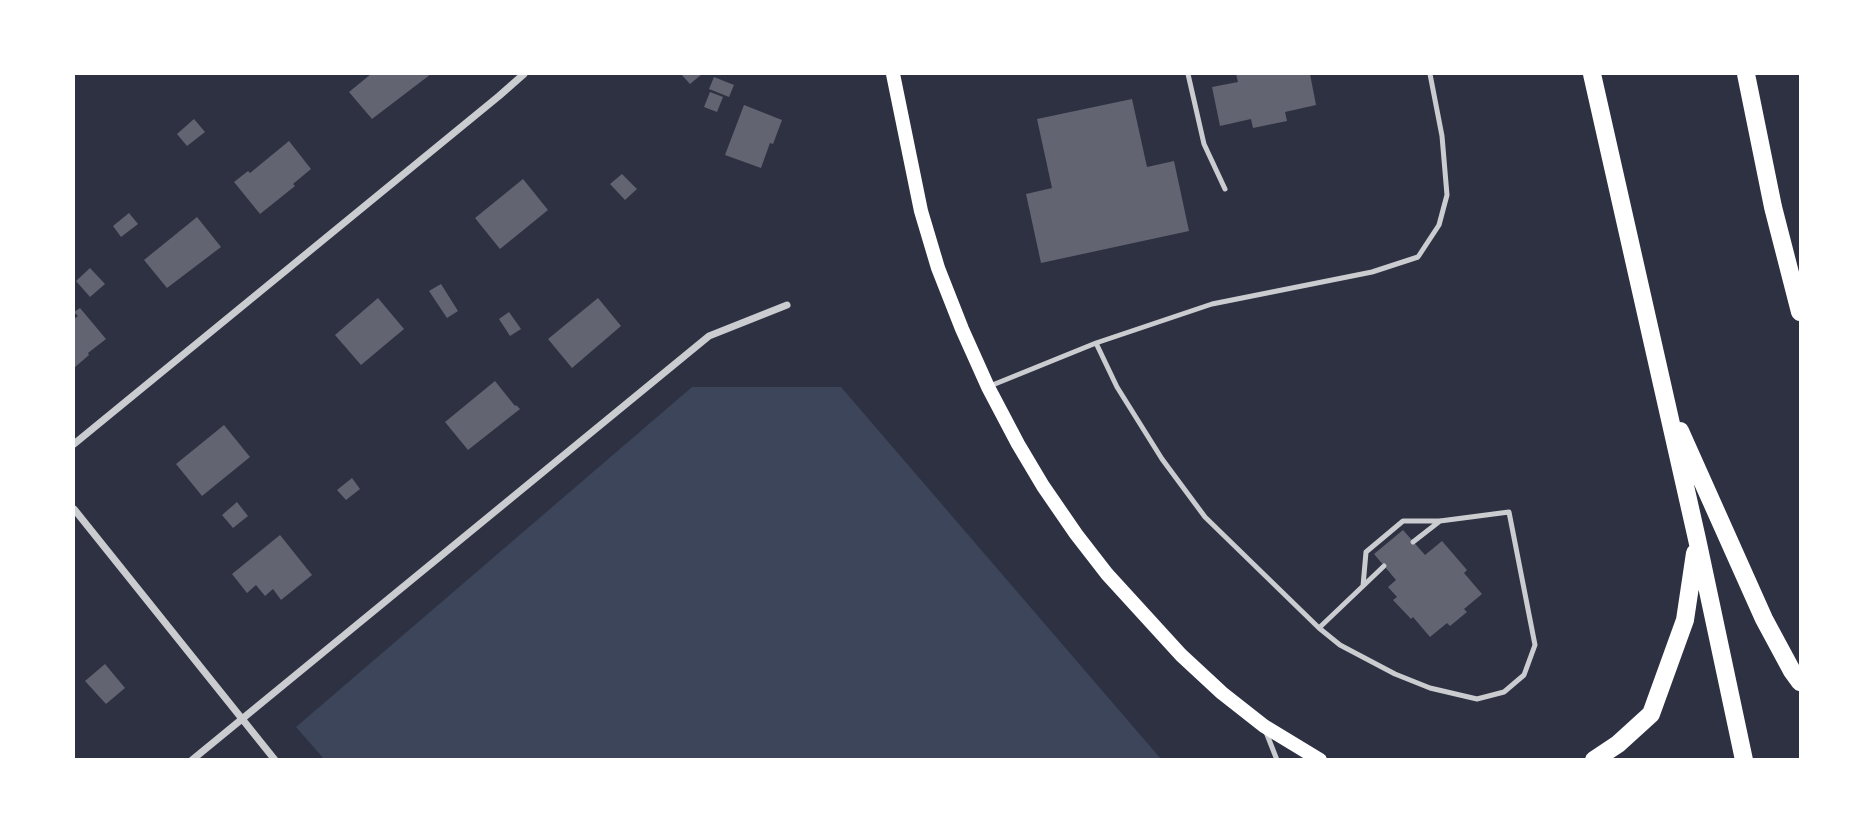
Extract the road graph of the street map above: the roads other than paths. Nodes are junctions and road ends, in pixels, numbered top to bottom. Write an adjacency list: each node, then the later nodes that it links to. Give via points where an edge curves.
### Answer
1 (524, 74): 13 (street)
2 (893, 74): 11 (main road, via 921,211 938,268)
3 (1188, 74): 7 (lane, via 1203,144)
4 (1430, 74): 10 (lane, via 1447,195 1439,225 1418,257 1212,304)
5 (1592, 74): 12 (main road)
6 (1746, 74): 9 (main road, via 1773,208)
7 (1225, 189)
8 (787, 305): 22 (street, via 709,336)
9 (1801, 312)
10 (1096, 342): 11 (lane); 20 (lane, via 1116,387 1205,517)
11 (988, 387): 23 (main road, via 1043,486 1107,574 1181,655)
12 (1664, 396): 16 (main road); 21 (main road, via 1764,619)
13 (74, 444)
14 (74, 509): 22 (street)
15 (1440, 521): 17 (lane); 19 (lane, via 1403,521 1366,552); 20 (lane, via 1509,512 1535,645 1524,676 1504,692 1477,699 1430,688 1340,645)
16 (1697, 539): 28 (main road, via 1685,620 1651,714); 29 (main road)
17 (1413, 542)
18 (1384, 566): 19 (lane)
19 (1363, 586): 20 (lane)
20 (1319, 628)
21 (1801, 682)
22 (242, 720): 24 (street); 25 (street)
23 (1264, 726): 26 (lane); 27 (main road)
24 (192, 760)
25 (275, 760)
26 (1277, 760)
27 (1320, 760)
28 (1594, 760)
29 (1744, 760)

